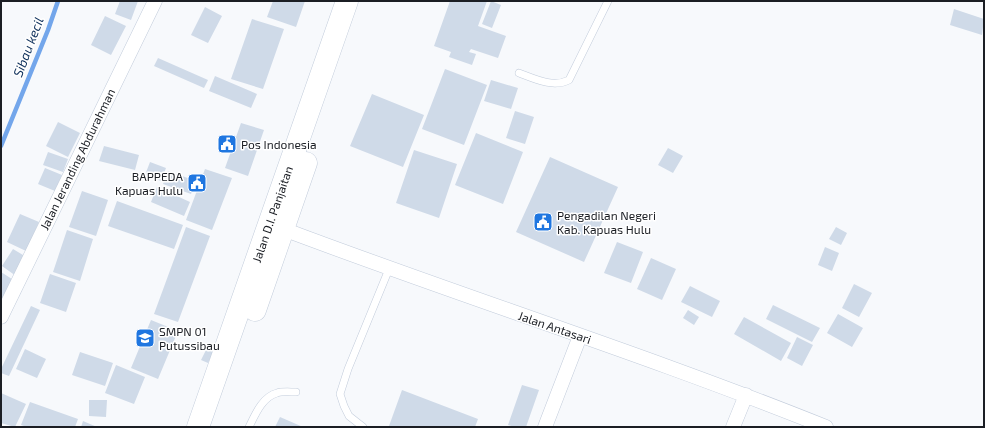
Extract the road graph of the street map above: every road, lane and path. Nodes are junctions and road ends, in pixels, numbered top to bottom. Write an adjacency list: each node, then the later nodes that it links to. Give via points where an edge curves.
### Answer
1 (155, 1): 9 (street, Jalan Jeranding Abdurahman)
2 (347, 1): 5 (highway, Jalan D.I. Panjaitan)
3 (362, 1): 5 (highway, Jalan D.I. Panjaitan)
4 (608, 1): 6 (lane, via 569,80 553,84)
5 (333, 63): 7 (highway, Jalan D.I. Panjaitan); 13 (highway, Jalan D.I. Panjaitan)
6 (520, 73)
7 (283, 229): 8 (street, Jalan Antasari); 14 (highway, Jalan D.I. Panjaitan)
8 (389, 269): 10 (street, Jalan Antasari); 16 (lane, via 340,394 349,416)
9 (1, 317)
10 (580, 336): 12 (street, Jalan Antasari); 17 (street)
11 (296, 392): 15 (lane, via 277,392 270,396 255,414)
12 (746, 395): 18 (street); 19 (street, Jalan Antasari)
13 (198, 427)
14 (214, 427)
15 (249, 427)
16 (364, 427)
17 (544, 427)
18 (733, 427)
19 (826, 427)

